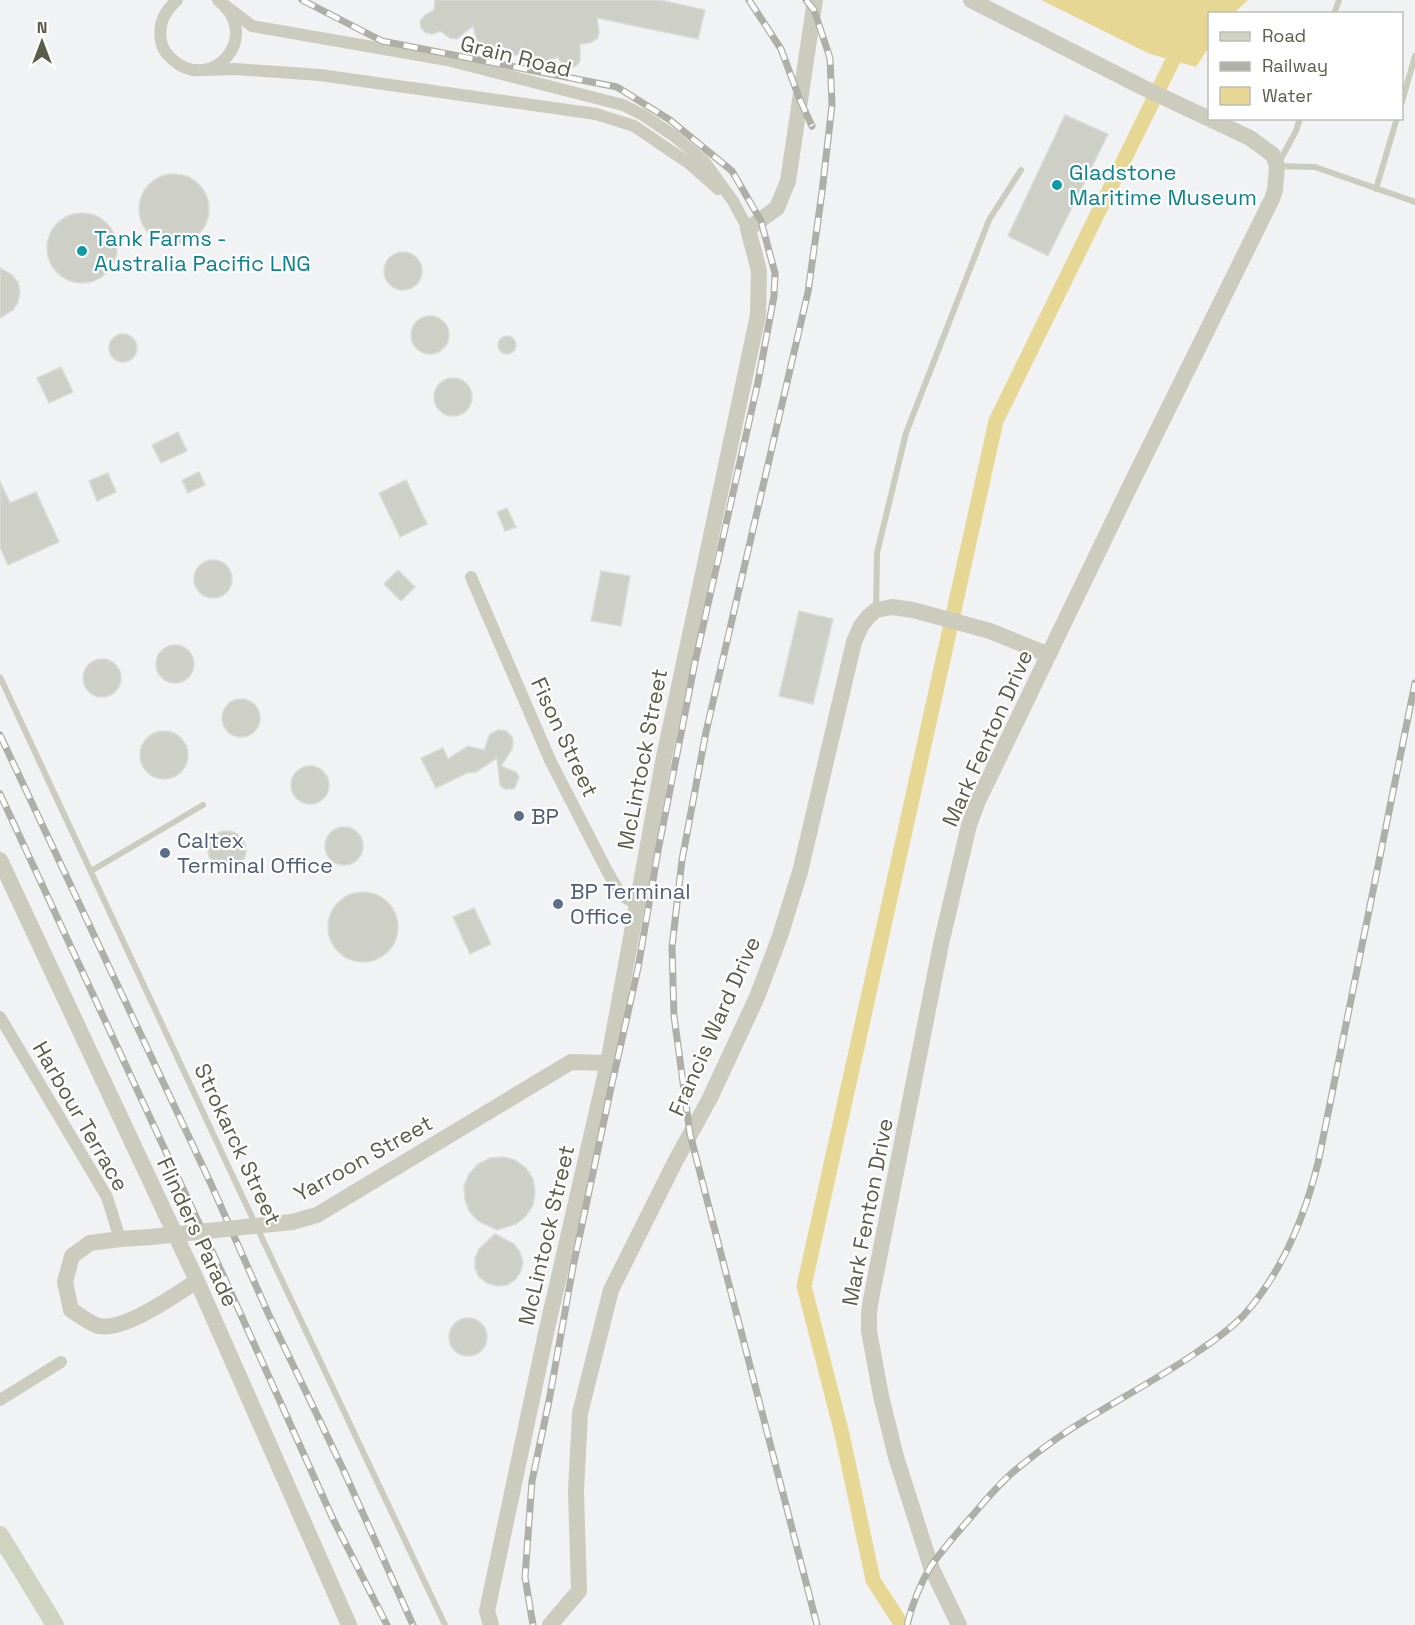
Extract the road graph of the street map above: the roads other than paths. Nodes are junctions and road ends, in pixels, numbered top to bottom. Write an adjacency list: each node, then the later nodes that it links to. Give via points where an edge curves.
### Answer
1 (177, 0): 6 (street, via 162,20 162,46 179,65)
2 (815, 0): 17 (street, via 788,181 777,208)
3 (971, 0): 8 (street)
4 (222, 3): 6 (street, via 233,16 236,39 225,59); 15 (street, Grain Road, via 252,26 447,60 623,105 674,136 704,161)
5 (1415, 56): 7 (lane)
6 (204, 70): 15 (street, via 320,75 596,114 634,126 690,164)
7 (1403, 95)
8 (1208, 118)
9 (1213, 120): 12 (street, via 1250,138 1273,156)
10 (1299, 120): 12 (lane)
11 (1396, 120): 14 (lane)
12 (1277, 166): 14 (lane, via 1315,167); 20 (street, Mark Fenton Drive, via 1272,199)
13 (1021, 170): 19 (lane, via 988,220 906,433 877,553)
14 (1376, 189): 16 (lane)
15 (733, 201): 17 (street, Grain Road)
16 (1415, 202)
17 (748, 229): 25 (street, McLintock Street, via 759,271 758,315 664,757)
18 (471, 577): 25 (street, Fison Street, via 550,760 618,890)
19 (876, 610): 20 (street, via 913,610 990,631); 37 (street, Francis Ward Drive, via 861,626 854,642 800,872 757,997 611,1290 580,1413 576,1491 579,1591)
20 (1049, 655): 38 (street, Mark Fenton Drive, via 969,825 941,945 869,1314 872,1348 896,1457 931,1567)
21 (0, 677): 24 (lane, Strokarck Street)
22 (203, 805): 24 (lane)
23 (0, 860): 29 (street, Flinders Parade)
24 (91, 871): 36 (lane, Strokarck Street)
25 (638, 905): 27 (street, McLintock Street)
26 (0, 1017): 28 (street, Harbour Terrace, via 107,1197)
27 (608, 1063): 28 (street, Yarroon Street, bridge, via 571,1062 317,1215 292,1222); 33 (street, McLintock Street, via 546,1333)
28 (120, 1239): 29 (street, Yarroon Street, via 90,1243 72,1256 65,1282 71,1310 98,1327 119,1325)
29 (197, 1281): 35 (street, Flinders Parade)
30 (61, 1362): 31 (street)
31 (0, 1400)
32 (0, 1535): 34 (main road)
33 (489, 1618)
34 (55, 1625)
35 (349, 1625)
36 (445, 1625)
37 (550, 1625)
38 (960, 1625)

